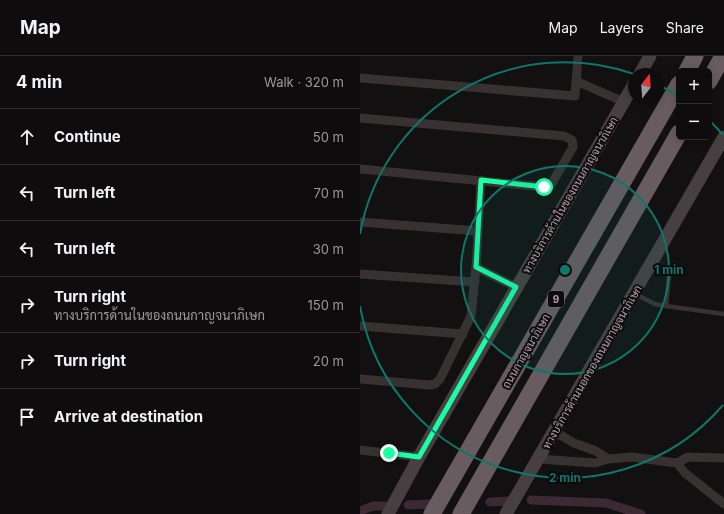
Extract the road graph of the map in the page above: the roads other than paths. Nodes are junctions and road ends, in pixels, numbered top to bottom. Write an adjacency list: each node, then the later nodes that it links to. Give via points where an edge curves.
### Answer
1 (578, 56): 9 (street)
2 (650, 56): 5 (main road)
3 (695, 56): 6 (highway)
4 (723, 56): 7 (highway)
5 (643, 68)
6 (689, 68)
7 (712, 76)
8 (360, 78): 9 (street, via 574,96)
9 (576, 81): 12 (street)
10 (676, 89): 42 (highway, ถนนกาญจนาภิเษก / 9)
11 (628, 95): 12 (main road, ทางบริการด้านในของถนนกาญจนาภิเษก)
12 (624, 102): 24 (main road, ทางบริการด้านในของถนนกาญจนาภิเษก)
13 (360, 118): 17 (street, via 564,136 572,140 573,147 549,186)
14 (724, 137): 25 (main road, ทางบริการด้านนอกของถนนกาญจนาภิเษก)
15 (676, 138): 43 (highway, 9)
16 (360, 169): 17 (street)
17 (481, 180): 19 (street)
18 (360, 222): 19 (street)
19 (478, 231): 20 (street)
20 (476, 267): 23 (street); 24 (street)
21 (670, 267): 26 (lane)
22 (360, 274): 23 (street)
23 (475, 282): 29 (street, via 471,316)
24 (516, 287): 34 (main road, ทางบริการด้านในของถนนกาญจนาภิเษก)
25 (634, 294): 26 (lane); 31 (main road, ทางบริการด้านนอกของถนนกาญจนาภิเษก)
26 (666, 306): 27 (lane)
27 (724, 314)
28 (360, 326): 29 (street)
29 (463, 334): 30 (street, via 435,384)
30 (360, 379)
31 (555, 432): 32 (street); 36 (main road, ทางบริการด้านนอกของถนนกาญจนาภิเษก)
32 (574, 443): 37 (street, via 596,451); 38 (street)
33 (360, 450): 34 (street)
34 (419, 457): 41 (main road, ทางบริการด้านในของถนนกาญจนาภิเษก)
35 (724, 458): 39 (street, via 688,457)
36 (540, 459): 38 (street); 44 (main road, ทางบริการด้านนอกของถนนกาญจนาภิเษก)
37 (608, 459): 38 (street, via 595,463); 39 (street, via 632,457)
38 (567, 461)
39 (677, 464): 40 (street)
40 (724, 504)
41 (388, 514)
42 (432, 514)
43 (461, 514)
44 (506, 514)

